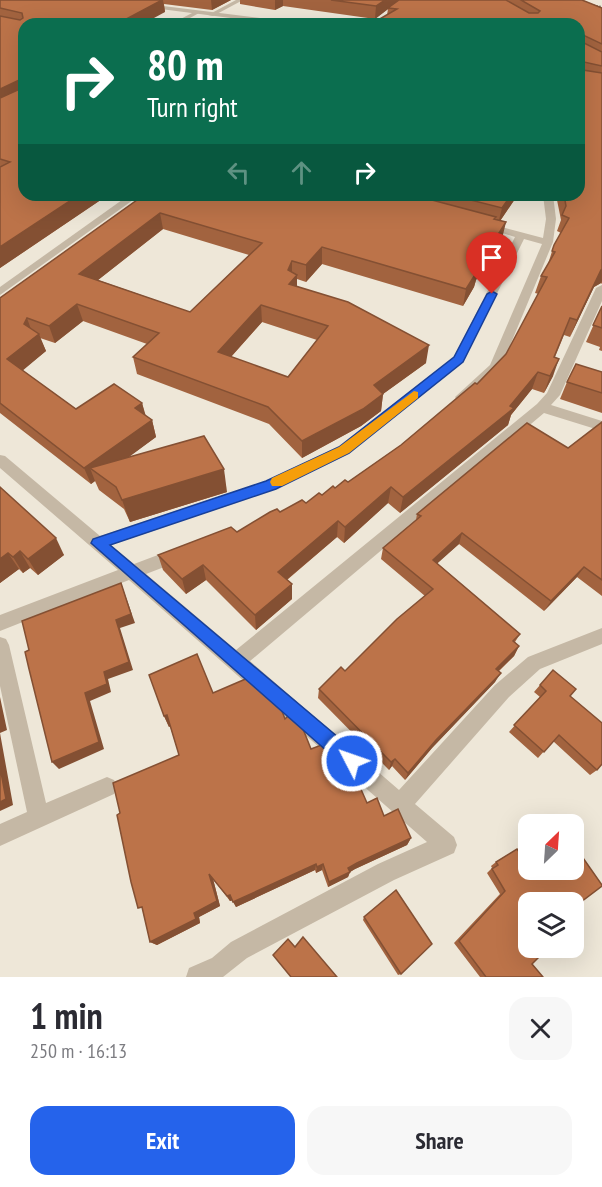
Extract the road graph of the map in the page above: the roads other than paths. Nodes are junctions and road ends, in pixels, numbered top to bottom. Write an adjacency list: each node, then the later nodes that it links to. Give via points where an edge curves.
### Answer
1 (240, 0): 4 (street)
2 (142, 6): 3 (street)
3 (196, 13): 4 (street); 5 (street)
4 (211, 15): 6 (street)
5 (186, 18)
6 (238, 18)
7 (127, 201): 13 (street)
8 (549, 201): 11 (street)
9 (476, 224): 10 (street)
10 (521, 235): 11 (street); 18 (street, via 459,359 344,450 271,485)
11 (548, 242): 14 (street, via 495,367)
12 (602, 288): 15 (street, via 553,395)
13 (0, 291)
14 (451, 406)
15 (542, 407): 16 (street); 24 (street)
16 (602, 426)
17 (0, 460): 18 (street)
18 (98, 543): 20 (street)
19 (196, 548): 20 (street)
20 (132, 572): 21 (street); 24 (street)
21 (0, 623)
22 (602, 636): 26 (street, via 534,663 502,691)
23 (0, 645): 27 (street)
24 (236, 661): 26 (street)
25 (107, 786): 27 (street)
26 (401, 804): 29 (street, via 446,845 386,872 239,950)
27 (39, 817): 28 (street)
28 (0, 834)
29 (198, 977)

